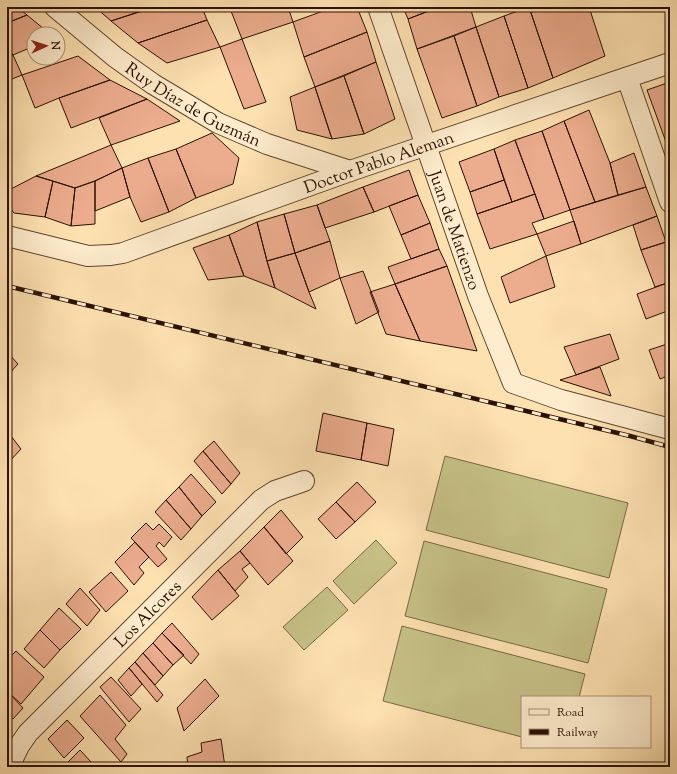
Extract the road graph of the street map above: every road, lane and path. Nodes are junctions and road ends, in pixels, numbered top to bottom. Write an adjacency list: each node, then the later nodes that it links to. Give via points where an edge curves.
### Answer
1 (55, 7): 6 (street, Ruy Díaz de Guzmán, via 115,57 159,88 218,123 267,144)
2 (378, 7): 5 (street, Juan de Matienzo)
3 (670, 63): 4 (street, Doctor Pablo Aleman)
4 (627, 78): 5 (street, Doctor Pablo Aleman); 7 (street)
5 (426, 145): 6 (street, Doctor Pablo Aleman); 9 (street, Juan de Matienzo, via 478,296 513,383 568,402)
6 (350, 171): 8 (street, Doctor Pablo Aleman, via 123,253 88,256)
7 (670, 202)
8 (7, 236)
9 (670, 428)
10 (304, 481): 11 (street, Los Alcores, via 275,491 261,500 28,733)
11 (9, 767)

